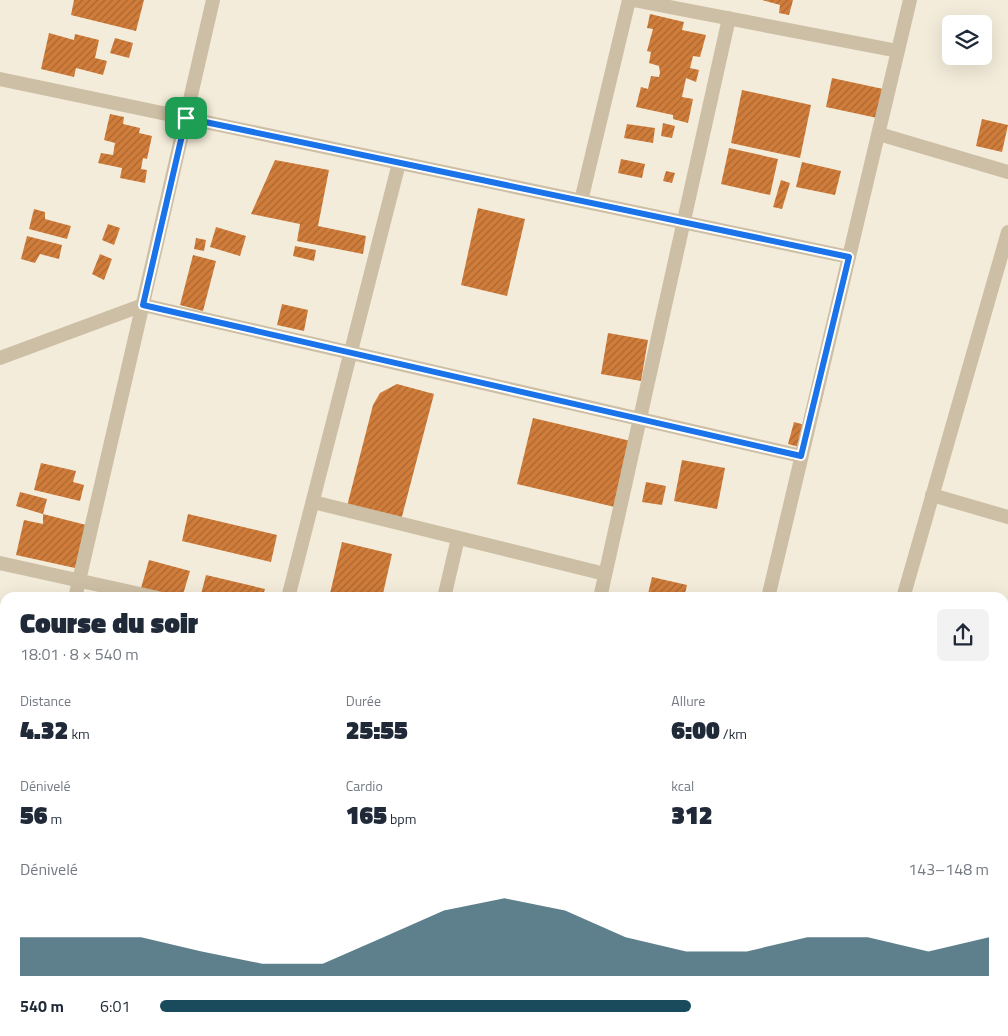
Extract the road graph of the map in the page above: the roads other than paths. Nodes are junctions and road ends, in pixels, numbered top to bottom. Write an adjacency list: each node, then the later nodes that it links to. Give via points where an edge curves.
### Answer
1 (213, 0): 7 (street)
2 (631, 0): 4 (street); 11 (street)
3 (910, 0): 5 (street)
4 (729, 18): 5 (street); 12 (street)
5 (898, 51): 8 (street)
6 (0, 79): 7 (street)
7 (186, 118): 9 (street); 15 (street)
8 (878, 134): 10 (street); 14 (street)
9 (399, 163): 11 (street); 16 (street)
10 (1008, 172)
11 (581, 201): 12 (street)
12 (684, 222): 14 (street); 18 (street)
13 (1008, 232): 20 (street)
14 (849, 257): 19 (street)
15 (143, 305): 16 (street); 17 (street); 26 (street)
16 (351, 353): 18 (street); 21 (street)
17 (0, 358)
18 (640, 419): 19 (street); 25 (street)
19 (801, 456): 32 (street)
20 (932, 495): 22 (street); 33 (street)
21 (313, 502): 23 (street); 29 (street)
22 (1008, 517)
23 (458, 538): 25 (street); 30 (street)
24 (0, 563): 26 (street)
25 (605, 574): 31 (street)
26 (79, 580): 27 (street); 28 (street)
27 (76, 592)
28 (132, 592)
29 (290, 592)
30 (445, 592)
31 (601, 592)
32 (769, 592)
33 (905, 592)

